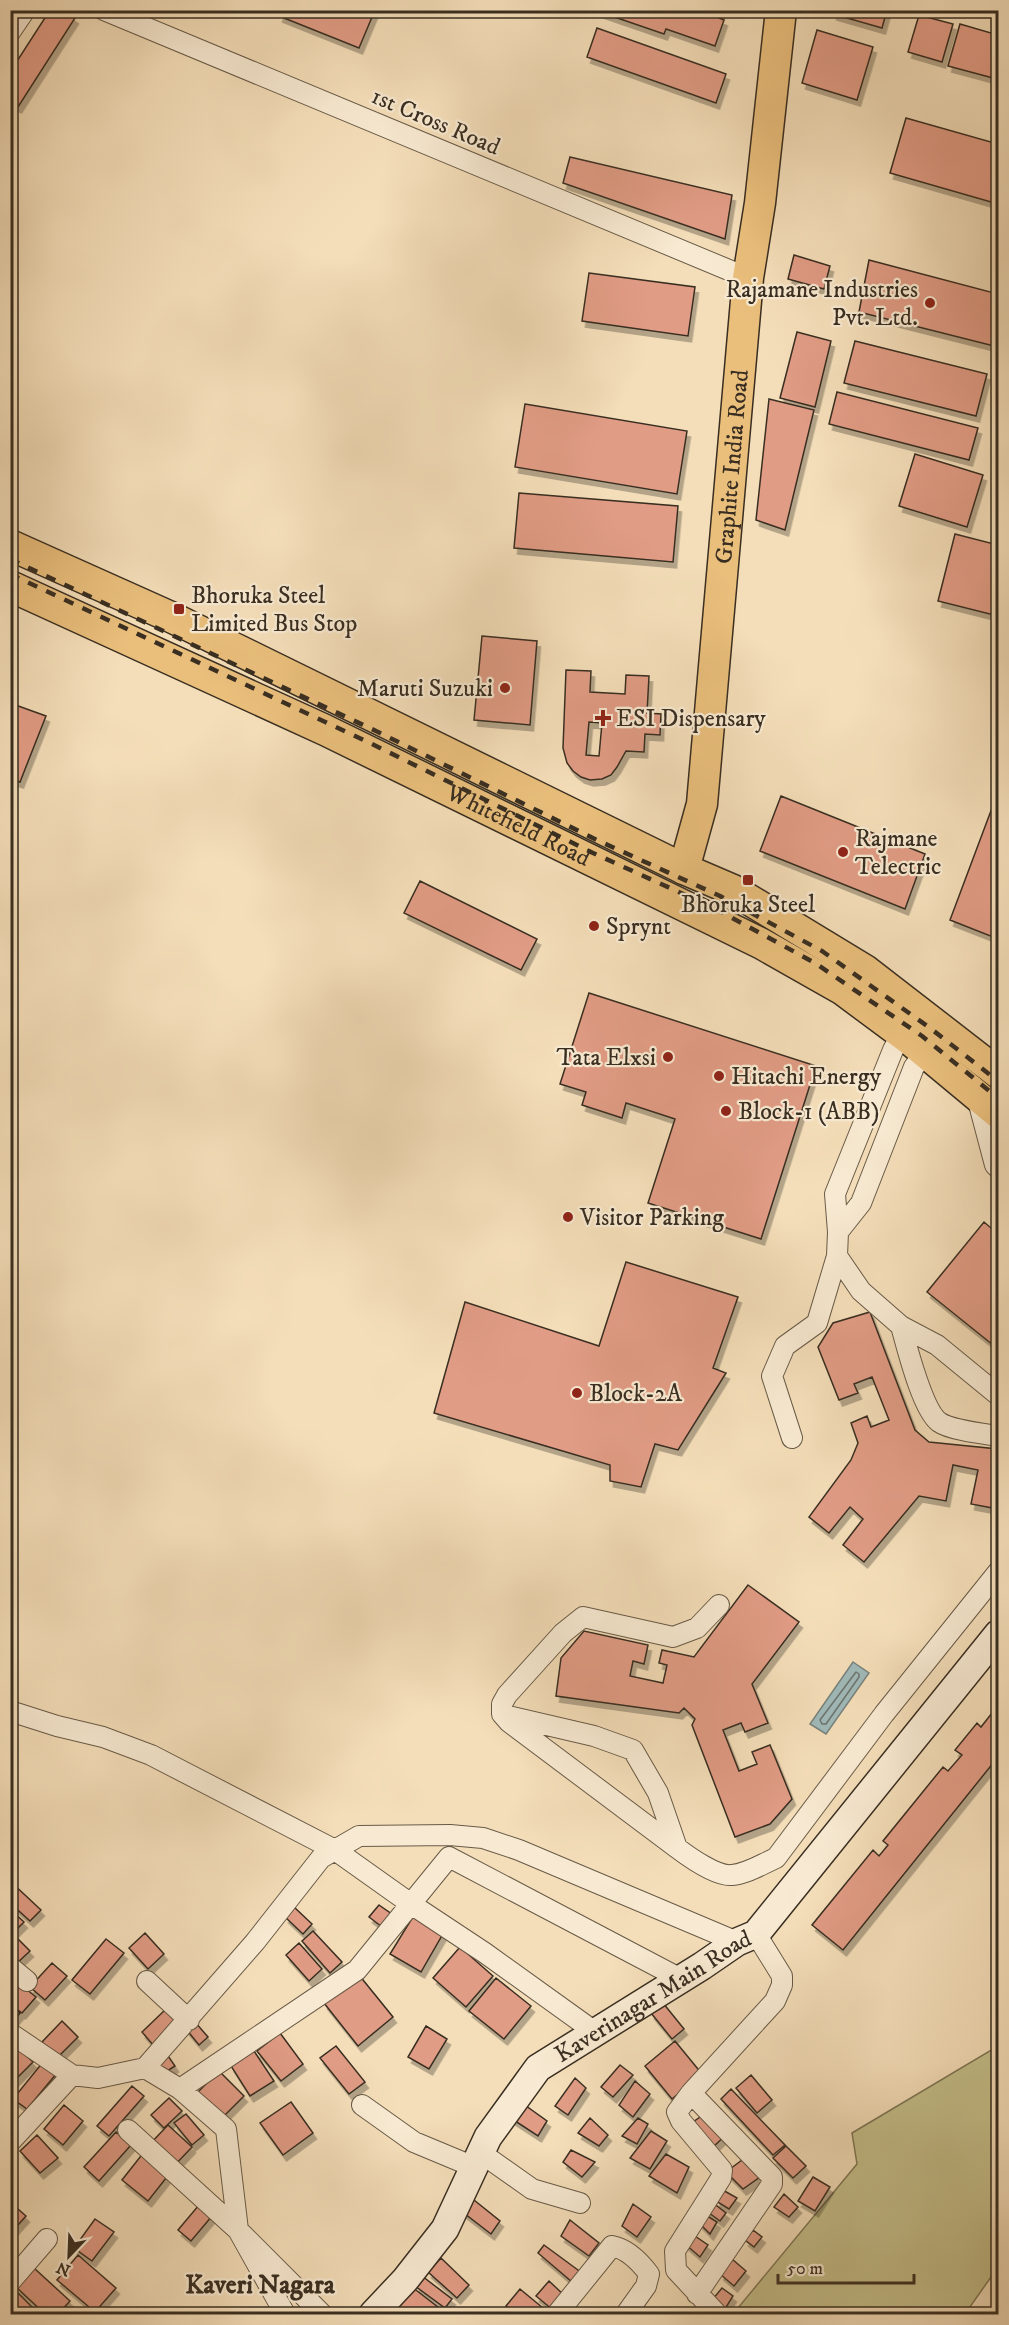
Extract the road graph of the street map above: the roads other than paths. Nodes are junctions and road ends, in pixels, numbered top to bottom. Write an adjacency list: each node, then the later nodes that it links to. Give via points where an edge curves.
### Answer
1 (25, 10): 4 (street)
2 (104, 10): 5 (street, 1st Cross Road)
3 (781, 10): 5 (main road, Graphite India Road)
4 (10, 32)
5 (748, 278): 8 (main road, Graphite India Road, via 702,804)
6 (10, 545): 8 (main road, Whitefield Road, via 173,618)
7 (10, 586): 10 (main road, Whitefield Road, via 325,730)
8 (684, 869): 9 (main road, via 733,890)
9 (802, 931): 10 (main road); 13 (main road, via 865,970)
10 (788, 958): 11 (main road, Whitefield Road, via 843,990)
11 (902, 1034): 12 (main road, Whitefield Road); 16 (street, via 835,1194)
12 (925, 1053): 14 (main road, Whitefield Road); 16 (street, via 915,1067 861,1203)
13 (999, 1073)
14 (987, 1103): 15 (street, via 995,1165)
15 (999, 1168)
16 (838, 1232): 17 (street)
17 (837, 1256): 18 (street, via 861,1291); 21 (street, via 817,1323 784,1346 772,1376)
18 (900, 1326): 19 (street, via 937,1345); 20 (street, via 924,1400 939,1422)
19 (999, 1395)
20 (999, 1436)
21 (792, 1438)
22 (999, 1572): 27 (street, via 884,1713 776,1858 730,1876 700,1864)
23 (719, 1605): 26 (street, via 697,1628 673,1637 583,1617 563,1633 507,1695)
24 (999, 1634): 30 (street, Kaverinagar Main Road)
25 (10, 1711): 28 (street, via 151,1755)
26 (502, 1714): 27 (street); 27 (street, via 594,1736 633,1750 658,1793)
27 (677, 1848)
28 (335, 1850): 29 (street); 30 (street, via 359,1836 450,1834 483,1838); 35 (street, via 321,1858)
29 (411, 1904): 32 (street, via 450,1857); 36 (street); 40 (street, via 357,1970)
30 (746, 1938): 32 (street, Kaverinagar Main Road); 41 (street, via 782,1976 782,1985 775,2001)
31 (10, 1967): 33 (street)
32 (681, 1979): 36 (street, Kaverinagar Main Road)
33 (27, 1981)
34 (147, 1981): 35 (street)
35 (189, 2020): 38 (street)
36 (596, 2032): 45 (street, Kaverinagar Main Road, via 538,2068 488,2137)
37 (10, 2033): 39 (street)
38 (145, 2068): 39 (street, via 98,2078); 40 (street)
39 (72, 2075): 44 (street)
40 (180, 2089): 47 (street, via 226,2129)
41 (691, 2093): 50 (street, via 677,2112 722,2170 721,2178 675,2251 676,2270); 50 (street, via 772,2177 772,2184 756,2209)
42 (362, 2105): 45 (street, via 414,2142)
43 (128, 2130): 47 (street)
44 (10, 2142)
45 (478, 2160): 46 (street, via 532,2189); 53 (street, Kaverinagar Main Road, via 445,2229)
46 (580, 2203)
47 (238, 2230): 51 (street); 52 (street)
48 (48, 2239): 49 (street)
49 (10, 2282)
50 (697, 2294): 56 (street)
51 (285, 2314)
52 (322, 2314)
53 (374, 2314)
54 (557, 2314): 55 (street, via 612,2246 641,2264 648,2274 646,2286)
55 (626, 2314)
56 (717, 2314)

